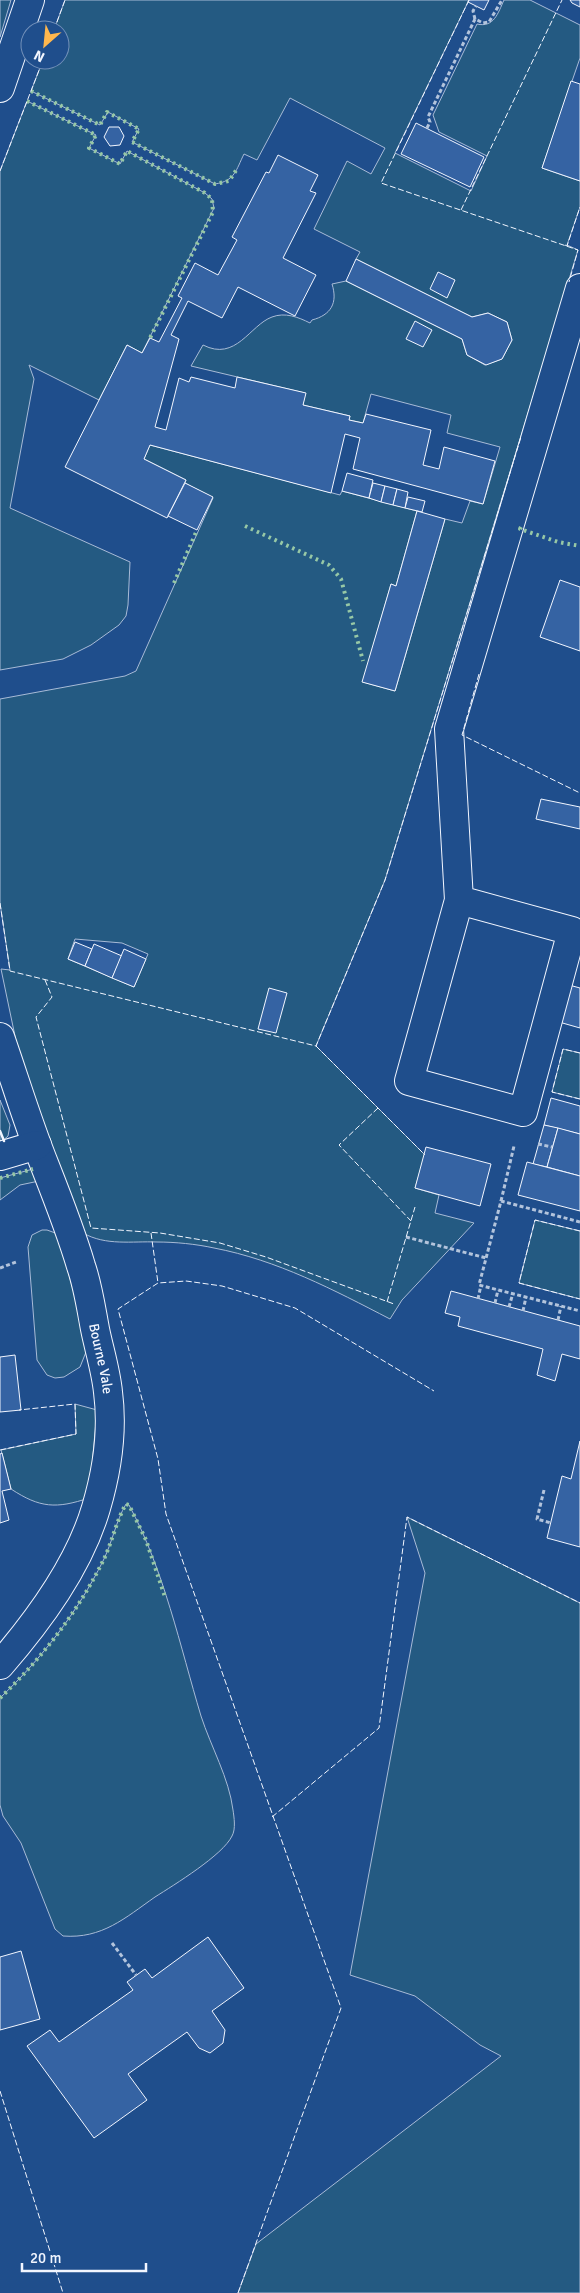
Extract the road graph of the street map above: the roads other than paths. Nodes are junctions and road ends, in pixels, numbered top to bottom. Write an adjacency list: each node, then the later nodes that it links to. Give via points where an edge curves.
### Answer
1 (30, 0): 2 (street)
2 (0, 88)
3 (580, 288): 4 (street, via 449,729)
4 (459, 900): 4 (street, via 572,931 523,1112 409,1081)
5 (0, 1037): 6 (street, Bourne Vale)
6 (37, 1145): 7 (street); 8 (street, Bourne Vale, via 82,1268 108,1390 108,1453 96,1509 82,1542 36,1623)
7 (0, 1156)
8 (0, 1666)

